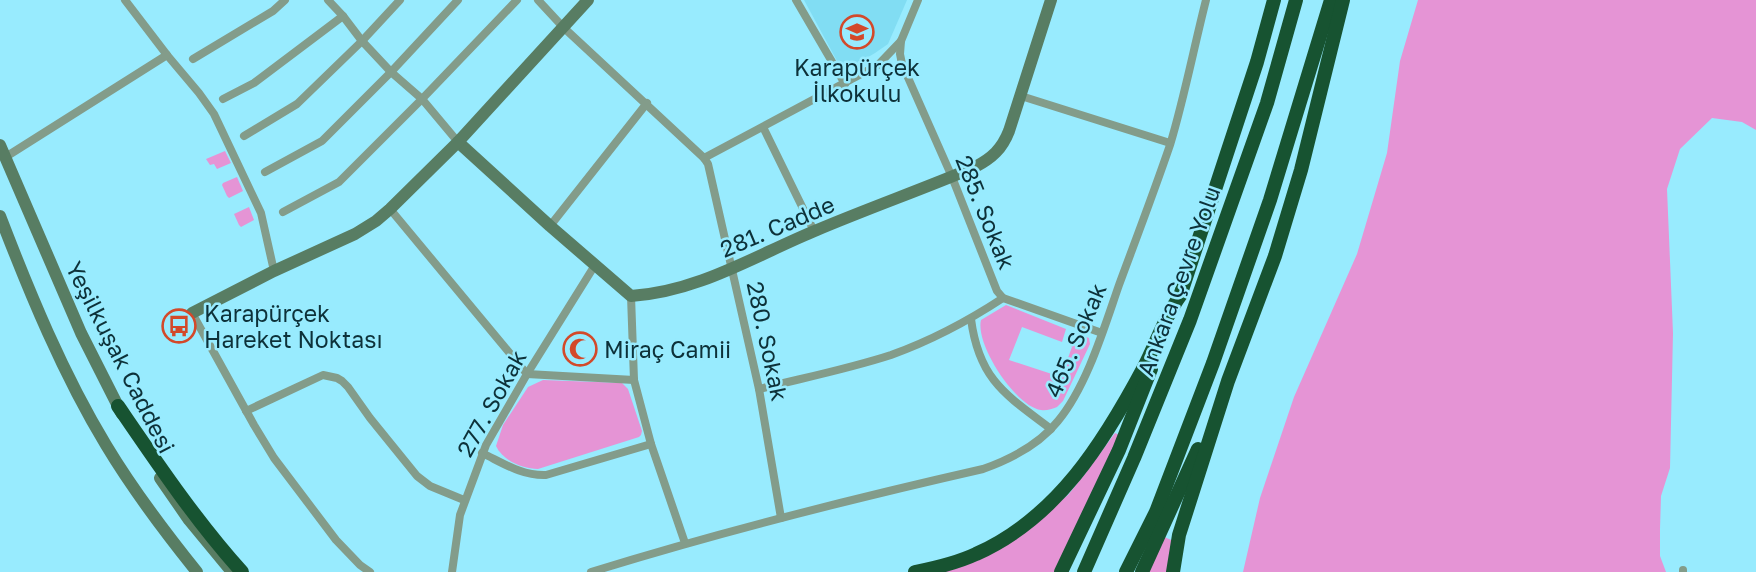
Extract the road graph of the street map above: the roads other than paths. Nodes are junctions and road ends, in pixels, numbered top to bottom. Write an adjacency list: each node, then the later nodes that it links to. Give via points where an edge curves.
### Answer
1 (125, 0): 21 (street)
2 (285, 0): 22 (street)
3 (400, 0): 19 (street)
4 (458, 0): 25 (street)
5 (517, 0): 29 (street)
6 (538, 0): 18 (street, 280. Sokak)
7 (588, 0): 18 (street)
8 (796, 0): 26 (street)
9 (918, 0): 20 (street)
10 (1051, 0): 27 (street, 281. Cadde)
11 (1206, 0): 34 (street, 465. Sokak)
12 (1274, 0): 48 (highway)
13 (1296, 0): 73 (highway, Ankara Çevre Yolu, via 1267,103 1190,320)
14 (1331, 0): 74 (highway, via 1270,200 1217,350 1156,512)
15 (1343, 0): 55 (highway, via 1275,256)
16 (332, 2): 17 (street)
17 (343, 16): 19 (street); 28 (street, via 254,83)
18 (563, 27): 30 (street, 280. Sokak); 33 (street)
19 (362, 41): 25 (street); 32 (street, via 297,104)
20 (901, 41): 23 (street, 285. Sokak); 24 (street)
21 (167, 55): 35 (street); 46 (street, via 199,93 225,135 261,213)
22 (193, 59)
23 (902, 64): 24 (street); 38 (street, 285. Sokak)
24 (878, 65): 26 (street)
25 (391, 72): 29 (street); 37 (street, via 321,141)
26 (845, 84): 31 (street)
27 (1021, 96): 34 (street); 38 (street, 281. Cadde, via 999,150)
28 (223, 99)
29 (422, 99): 33 (street); 40 (street, via 339,182)
30 (647, 103): 36 (street, 280. Sokak); 42 (street)
31 (763, 127): 36 (street); 43 (street)
32 (244, 136)
33 (458, 142): 39 (street); 42 (street)
34 (1170, 143): 52 (street, 465. Sokak)
35 (2, 154): 57 (street, Yeşilkuşak Caddesi)
36 (704, 158): 45 (street, 280. Sokak)
37 (265, 172)
38 (952, 177): 43 (street, 281. Cadde); 49 (street, 285. Sokak)
39 (390, 209): 46 (street, via 355,234); 53 (street)
40 (283, 212)
41 (0, 216): 65 (street, via 87,410 132,486)
42 (550, 226): 44 (street)
43 (814, 231): 45 (street, 281. Cadde)
44 (595, 265): 47 (street); 53 (street, 277. Sokak)
45 (733, 268): 47 (street, 281. Cadde, via 688,285); 56 (street, 280. Sokak)
46 (274, 271): 50 (street)
47 (631, 296): 54 (street)
48 (1180, 296): 71 (highway, via 1116,418 1085,465 1052,502 976,554); 72 (highway, via 1119,450)
49 (1003, 298): 51 (street); 52 (street, 285. Sokak)
50 (192, 313): 58 (street)
51 (971, 319): 56 (street, via 892,354); 59 (street, via 979,356 993,379 1017,405)
52 (1102, 333): 59 (street, 465. Sokak, via 1077,393)
53 (527, 374): 54 (street); 61 (street, 277. Sokak)
54 (634, 380): 60 (street)
55 (1228, 382): 75 (highway); 76 (highway, via 1179,535)
56 (759, 389): 63 (street, 280. Sokak)
57 (118, 407): 66 (street, Yeşilkuşak Caddesi, via 188,520); 67 (highway)
58 (246, 411): 62 (street, via 323,375 342,381 417,476); 68 (street, via 320,520)
59 (1051, 429): 63 (street, 465. Sokak, via 1023,451 983,469)
60 (651, 444): 61 (street, via 546,475 521,472); 64 (street)
61 (482, 453): 62 (street, 277. Sokak)
62 (464, 500): 69 (street, 277. Sokak)
63 (781, 518): 64 (street, 465. Sokak)
64 (685, 543): 70 (street, 465. Sokak)
65 (197, 572)
66 (232, 572)
67 (242, 572)
68 (370, 572)
69 (452, 572)
70 (591, 572)
71 (915, 572)
72 (1061, 572)
73 (1084, 572)
74 (1126, 572)
75 (1143, 572)
76 (1173, 572)

